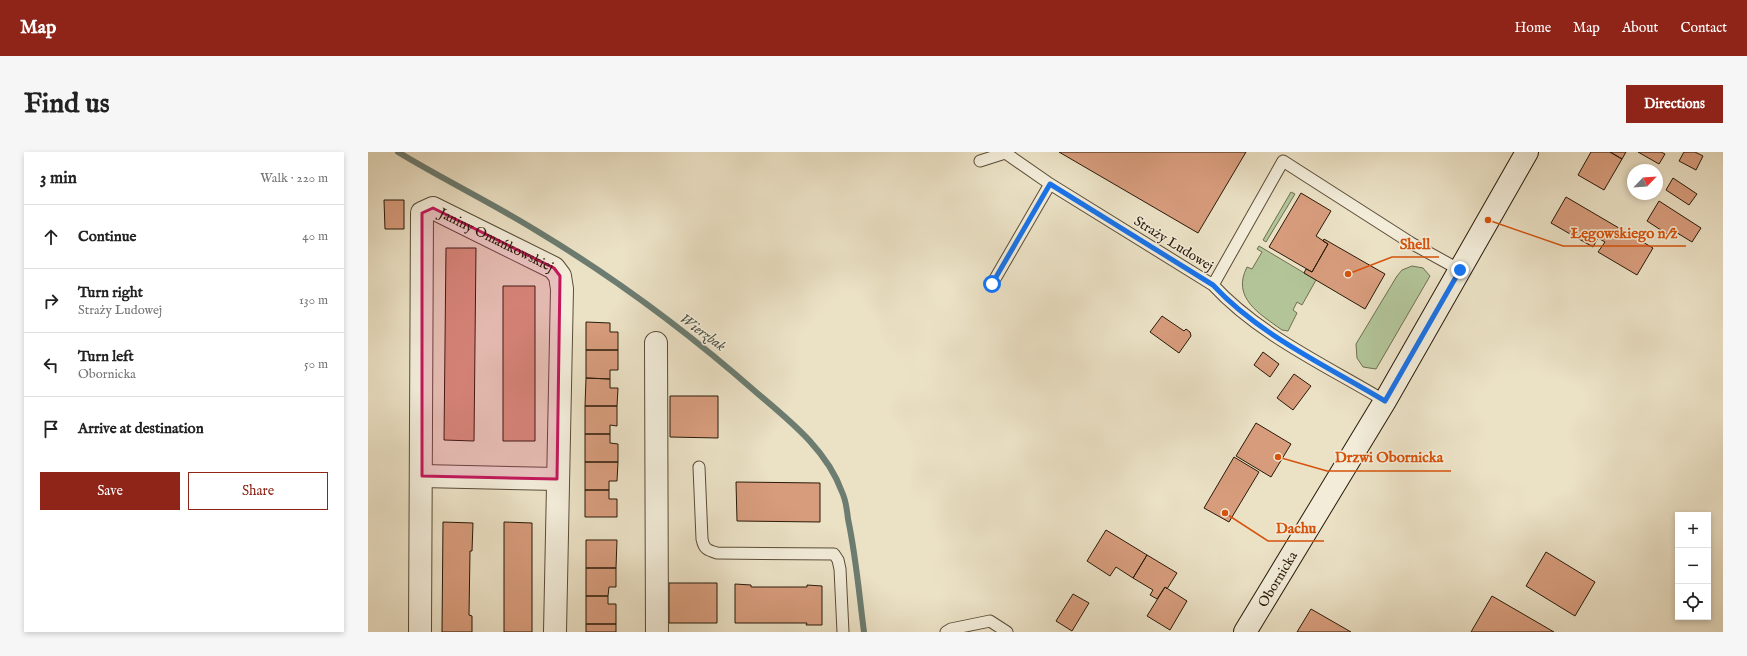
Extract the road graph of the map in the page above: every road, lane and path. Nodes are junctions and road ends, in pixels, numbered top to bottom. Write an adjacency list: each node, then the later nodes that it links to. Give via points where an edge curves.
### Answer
1 (1527, 152): 5 (street, Obornicka)
2 (1005, 153): 3 (lane, Straży Ludowej); 4 (lane, Straży Ludowej)
3 (980, 161)
4 (1050, 184): 6 (lane); 7 (lane, Straży Ludowej)
5 (1460, 270): 7 (lane, via 1411,243 1283,161); 9 (street, Obornicka)
6 (992, 284)
7 (1213, 285): 9 (lane, Straży Ludowej, via 1230,303 1301,353)
8 (656, 343): 15 (street)
9 (1385, 401): 19 (street, Obornicka)
10 (699, 467): 16 (lane, via 704,547 717,553 834,554 840,569)
11 (422, 476): 12 (street); 12 (street, Janiny Omańkowskiej, via 422,213 433,208 554,268 560,276 562,289); 13 (street, Janiny Omańkowskiej)
12 (557, 479): 14 (street, Janiny Omańkowskiej)
13 (420, 632)
14 (555, 632)
15 (657, 632)
16 (843, 632)
17 (946, 632): 18 (lane, via 951,628 990,621)
18 (1007, 632)
19 (1245, 632)

